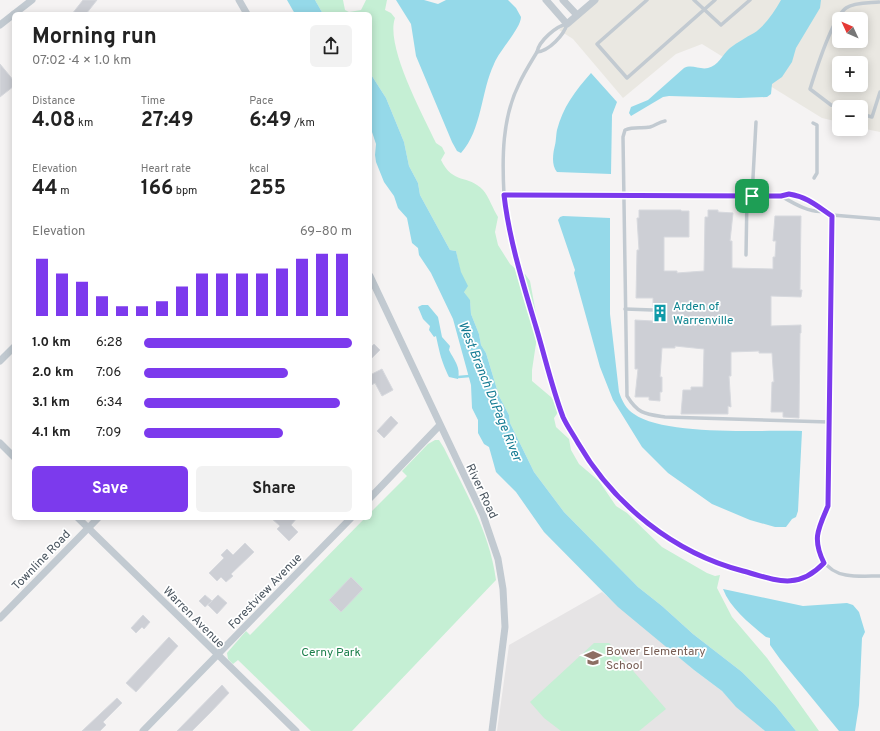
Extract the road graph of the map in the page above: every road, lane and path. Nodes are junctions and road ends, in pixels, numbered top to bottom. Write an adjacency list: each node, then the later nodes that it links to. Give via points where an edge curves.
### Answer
1 (239, 0): 13 (street)
2 (546, 0): 16 (street)
3 (563, 0): 15 (street)
4 (595, 0): 15 (street)
5 (647, 0): 11 (lane, via 597,44 627,78)
6 (694, 0): 11 (lane)
7 (715, 0): 11 (lane)
8 (750, 0): 11 (lane, via 721,25)
9 (29, 2): 12 (street)
10 (879, 2): 20 (lane, via 851,5 844,9 832,31 810,90)
11 (704, 10)
12 (16, 12)
13 (246, 12)
14 (12, 16): 17 (street)
15 (577, 16): 16 (street)
16 (567, 24): 18 (lane, via 565,32 543,51); 18 (lane, via 560,25 538,46)
17 (0, 25)
18 (537, 52): 26 (lane, via 518,84 503,139)
19 (880, 92): 21 (lane, via 872,117)
20 (832, 105)
21 (868, 116)
22 (665, 121): 27 (lane, via 650,127 633,127 625,130)
23 (756, 122): 29 (lane)
24 (813, 123): 25 (lane, via 817,126 817,173)
25 (814, 178)
26 (504, 195): 27 (lane); 49 (lane, via 509,228 531,312 564,418 601,476 647,524 694,553 721,565 791,582 815,573)
27 (624, 195): 28 (lane); 36 (lane)
28 (747, 196): 29 (lane); 34 (lane)
29 (752, 196): 30 (lane)
30 (781, 196): 31 (lane, via 811,210); 31 (lane, via 798,195 819,205)
31 (825, 211): 32 (lane)
32 (832, 216): 33 (lane); 40 (lane)
33 (880, 219)
34 (746, 254)
35 (372, 280): 41 (street, River Road)
36 (625, 309): 37 (lane); 40 (lane, via 627,396 644,414 665,417)
37 (653, 310)
38 (12, 349): 39 (street)
39 (0, 361)
40 (829, 422): 49 (lane, via 828,506 816,532 817,548)
41 (439, 426): 44 (street); 55 (street, River Road, via 483,515 501,574 505,627)
42 (0, 443): 43 (street)
43 (12, 455)
44 (372, 496)
45 (80, 520): 48 (street, Warren Avenue)
46 (96, 520): 48 (street, Townline Road)
47 (349, 520): 52 (street, Forestview Avenue)
48 (88, 528): 51 (street, Townline Road); 52 (street, Warren Avenue)
49 (824, 563): 50 (lane, via 845,575)
50 (880, 576)
51 (0, 618)
52 (218, 656): 53 (street, Forestview Avenue); 54 (street, Warren Avenue)
53 (143, 731)
54 (296, 731)
55 (492, 731)

